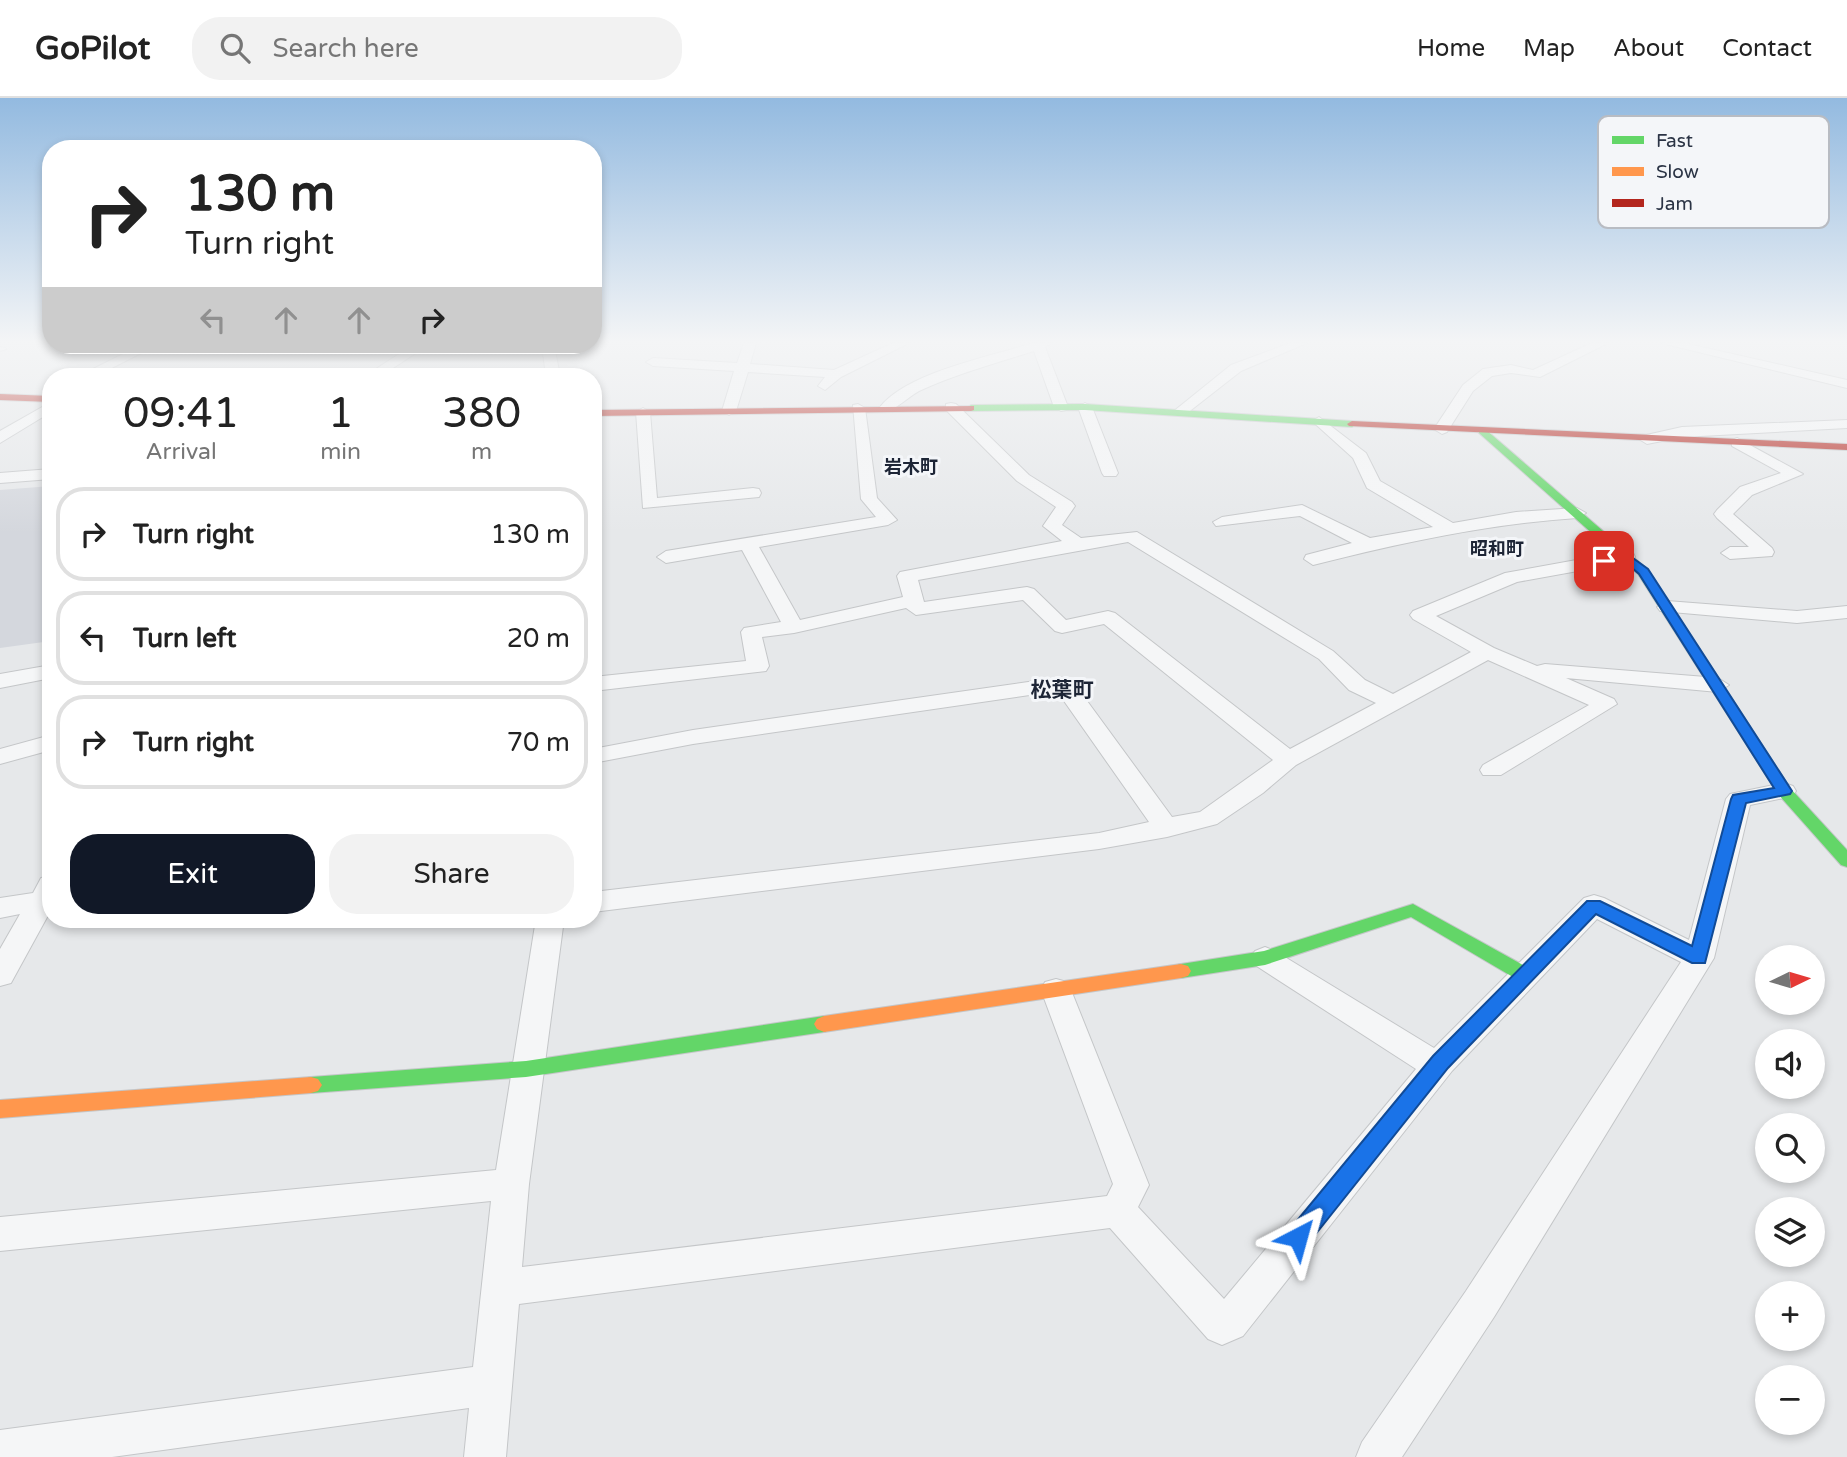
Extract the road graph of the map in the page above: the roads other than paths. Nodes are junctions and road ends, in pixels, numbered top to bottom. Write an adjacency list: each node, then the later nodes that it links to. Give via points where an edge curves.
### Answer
1 (39, 406): 18 (street)
2 (730, 406): 10 (street)
3 (1187, 406): 11 (street)
4 (1456, 406): 16 (street)
5 (887, 407): 6 (street); 9 (street)
6 (951, 407): 7 (street); 30 (street, via 1023,478 1066,506 1052,526)
7 (1060, 407): 8 (street)
8 (1085, 407): 11 (street); 22 (street)
9 (858, 408): 10 (street); 29 (street, via 869,499 888,520)
10 (729, 411): 12 (street)
11 (1181, 411): 14 (street)
12 (643, 412): 13 (street); 25 (street, via 649,504)
13 (602, 414)
14 (1319, 421): 16 (street); 28 (street, via 1360,456 1373,484)
15 (1847, 424): 19 (street, via 1682,432)
16 (1441, 429): 17 (street)
17 (1482, 431): 19 (street); 26 (street)
18 (0, 438)
19 (1647, 439): 20 (street)
20 (1737, 443): 21 (street); 32 (street, via 1795,474 1746,491 1723,514 1765,552)
21 (1847, 447)
22 (1110, 473)
23 (42, 475): 24 (street)
24 (0, 478)
25 (753, 493)
26 (1577, 513): 28 (street, via 1516,517); 34 (street)
27 (1222, 522): 31 (street, via 1302,510)
28 (1450, 529): 31 (street)
29 (748, 543): 33 (street); 39 (street)
30 (1078, 544): 36 (street, via 907,576); 46 (street, via 1131,536 1326,655 1357,685)
31 (1368, 544): 35 (street)
32 (1730, 553)
33 (666, 557)
34 (1626, 557): 37 (street, via 1643,572); 40 (street, via 1512,577 1420,615)
35 (1313, 559)
36 (912, 601): 39 (street); 50 (street, via 916,609 1027,593 1062,627 1108,617)
37 (1667, 607): 38 (street, via 1797,617); 45 (street)
38 (1847, 612)
39 (794, 626): 44 (street, via 751,632 758,666)
40 (1487, 652): 41 (street); 46 (street)
41 (1525, 668): 45 (street); 51 (street, via 1606,704)
42 (42, 673): 43 (street)
43 (0, 681)
44 (602, 683)
45 (1718, 685): 52 (street)
46 (1393, 703): 50 (street)
47 (42, 745): 49 (street)
48 (602, 754): 53 (street, via 1063,684)
49 (0, 757)
50 (1287, 760): 53 (street, via 1208,818)
51 (1492, 770)
52 (1784, 791): 54 (street); 61 (street, via 1739,799)
53 (1167, 829): 56 (street, via 1099,842)
54 (1847, 861)
55 (42, 897): 58 (street)
56 (602, 901)
57 (42, 905): 62 (street)
58 (0, 908)
59 (549, 928): 66 (street)
60 (1265, 958): 63 (street, via 1413,910); 64 (street); 65 (street)
61 (1699, 958): 63 (street, via 1594,905); 75 (street, via 1480,1304)
62 (0, 975)
63 (1525, 975): 65 (street)
64 (1056, 990): 66 (street); 69 (street, via 1131,1185)
65 (1437, 1066): 69 (street, via 1222,1326)
66 (526, 1069): 67 (street); 68 (street)
67 (0, 1110)
68 (511, 1184): 70 (street); 71 (street)
69 (1118, 1211): 71 (street)
70 (0, 1234)
71 (501, 1288): 72 (street)
72 (490, 1385): 73 (street); 74 (street)
73 (0, 1451)
74 (485, 1457)
75 (1377, 1457)

